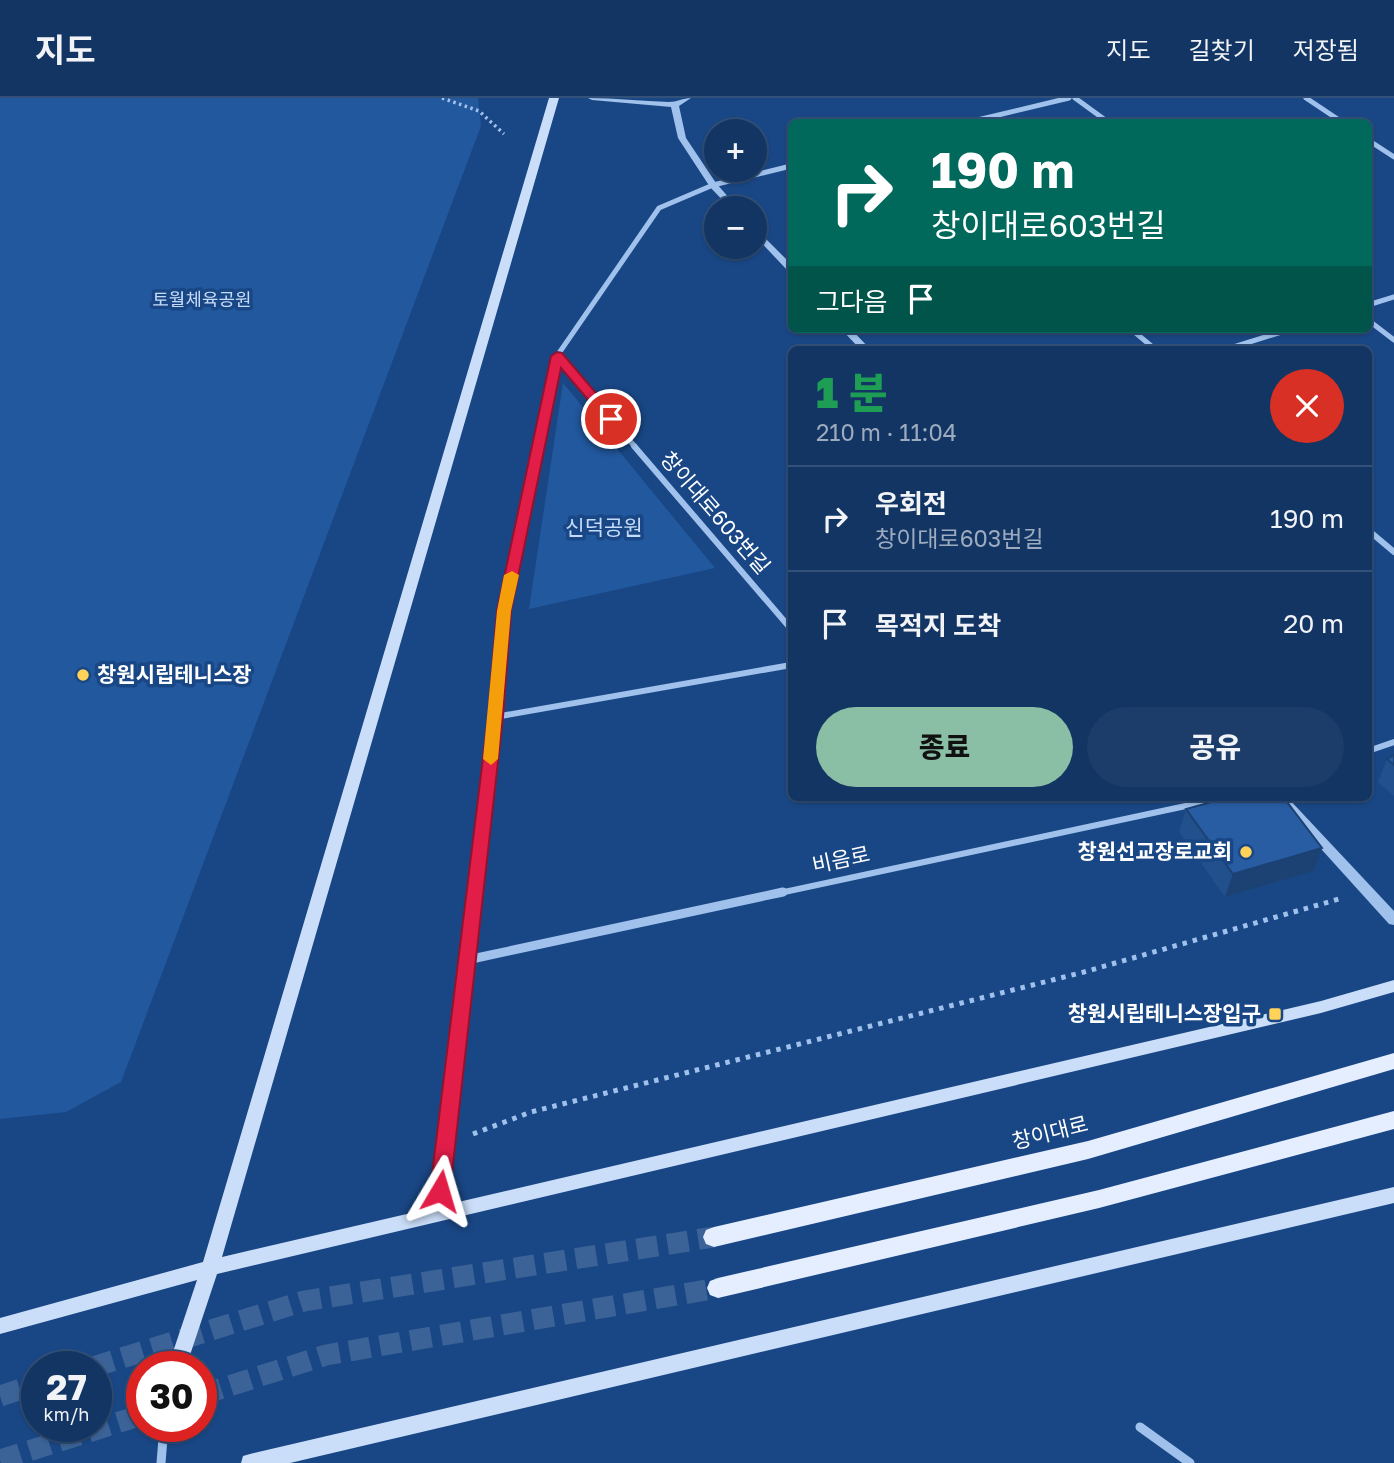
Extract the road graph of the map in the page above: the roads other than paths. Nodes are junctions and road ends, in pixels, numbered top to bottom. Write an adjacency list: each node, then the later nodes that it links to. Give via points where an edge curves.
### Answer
1 (554, 98): 46 (main road)
2 (592, 98): 7 (street)
3 (687, 98): 7 (street)
4 (1069, 98): 8 (street)
5 (1075, 98): 9 (street)
6 (1306, 98): 10 (street)
7 (673, 102): 14 (street, via 682,138)
8 (982, 119)
9 (1104, 119)
10 (1338, 119)
11 (1372, 143): 12 (street)
12 (1394, 157)
13 (788, 167): 14 (street)
14 (713, 185): 15 (street); 28 (street, via 659,208)
15 (723, 196)
16 (767, 244): 17 (street)
17 (788, 266)
18 (1394, 297): 19 (street)
19 (1372, 304)
20 (1372, 323): 24 (street)
21 (850, 333): 25 (street)
22 (1136, 333): 26 (street)
23 (1278, 333): 27 (street)
24 (1394, 340)
25 (862, 346)
26 (1151, 346)
27 (1237, 346)
28 (557, 356): 31 (street, 창이대로603번길); 33 (street, via 504,611)
29 (1372, 533): 30 (street)
30 (1394, 552)
31 (788, 626)
32 (788, 667): 33 (street)
33 (495, 717): 39 (street)
34 (1394, 742): 35 (street)
35 (1372, 750)
36 (1209, 801): 39 (street, 비음로)
37 (1284, 801): 38 (street)
38 (1394, 920)
39 (467, 960): 44 (street)
40 (1394, 986): 44 (main road, via 1321,1007)
41 (1394, 1061): 45 (main road, 창이대로, via 1088,1150)
42 (1394, 1119): 47 (main road, via 1099,1199)
43 (1394, 1195): 53 (main road)
44 (437, 1214): 46 (main road)
45 (715, 1237)
46 (210, 1268): 48 (main road); 49 (main road)
47 (718, 1288)
48 (0, 1326)
49 (182, 1351)
50 (1140, 1427): 54 (street)
51 (163, 1442): 52 (street)
52 (161, 1463)
53 (250, 1463)
54 (1191, 1463)

